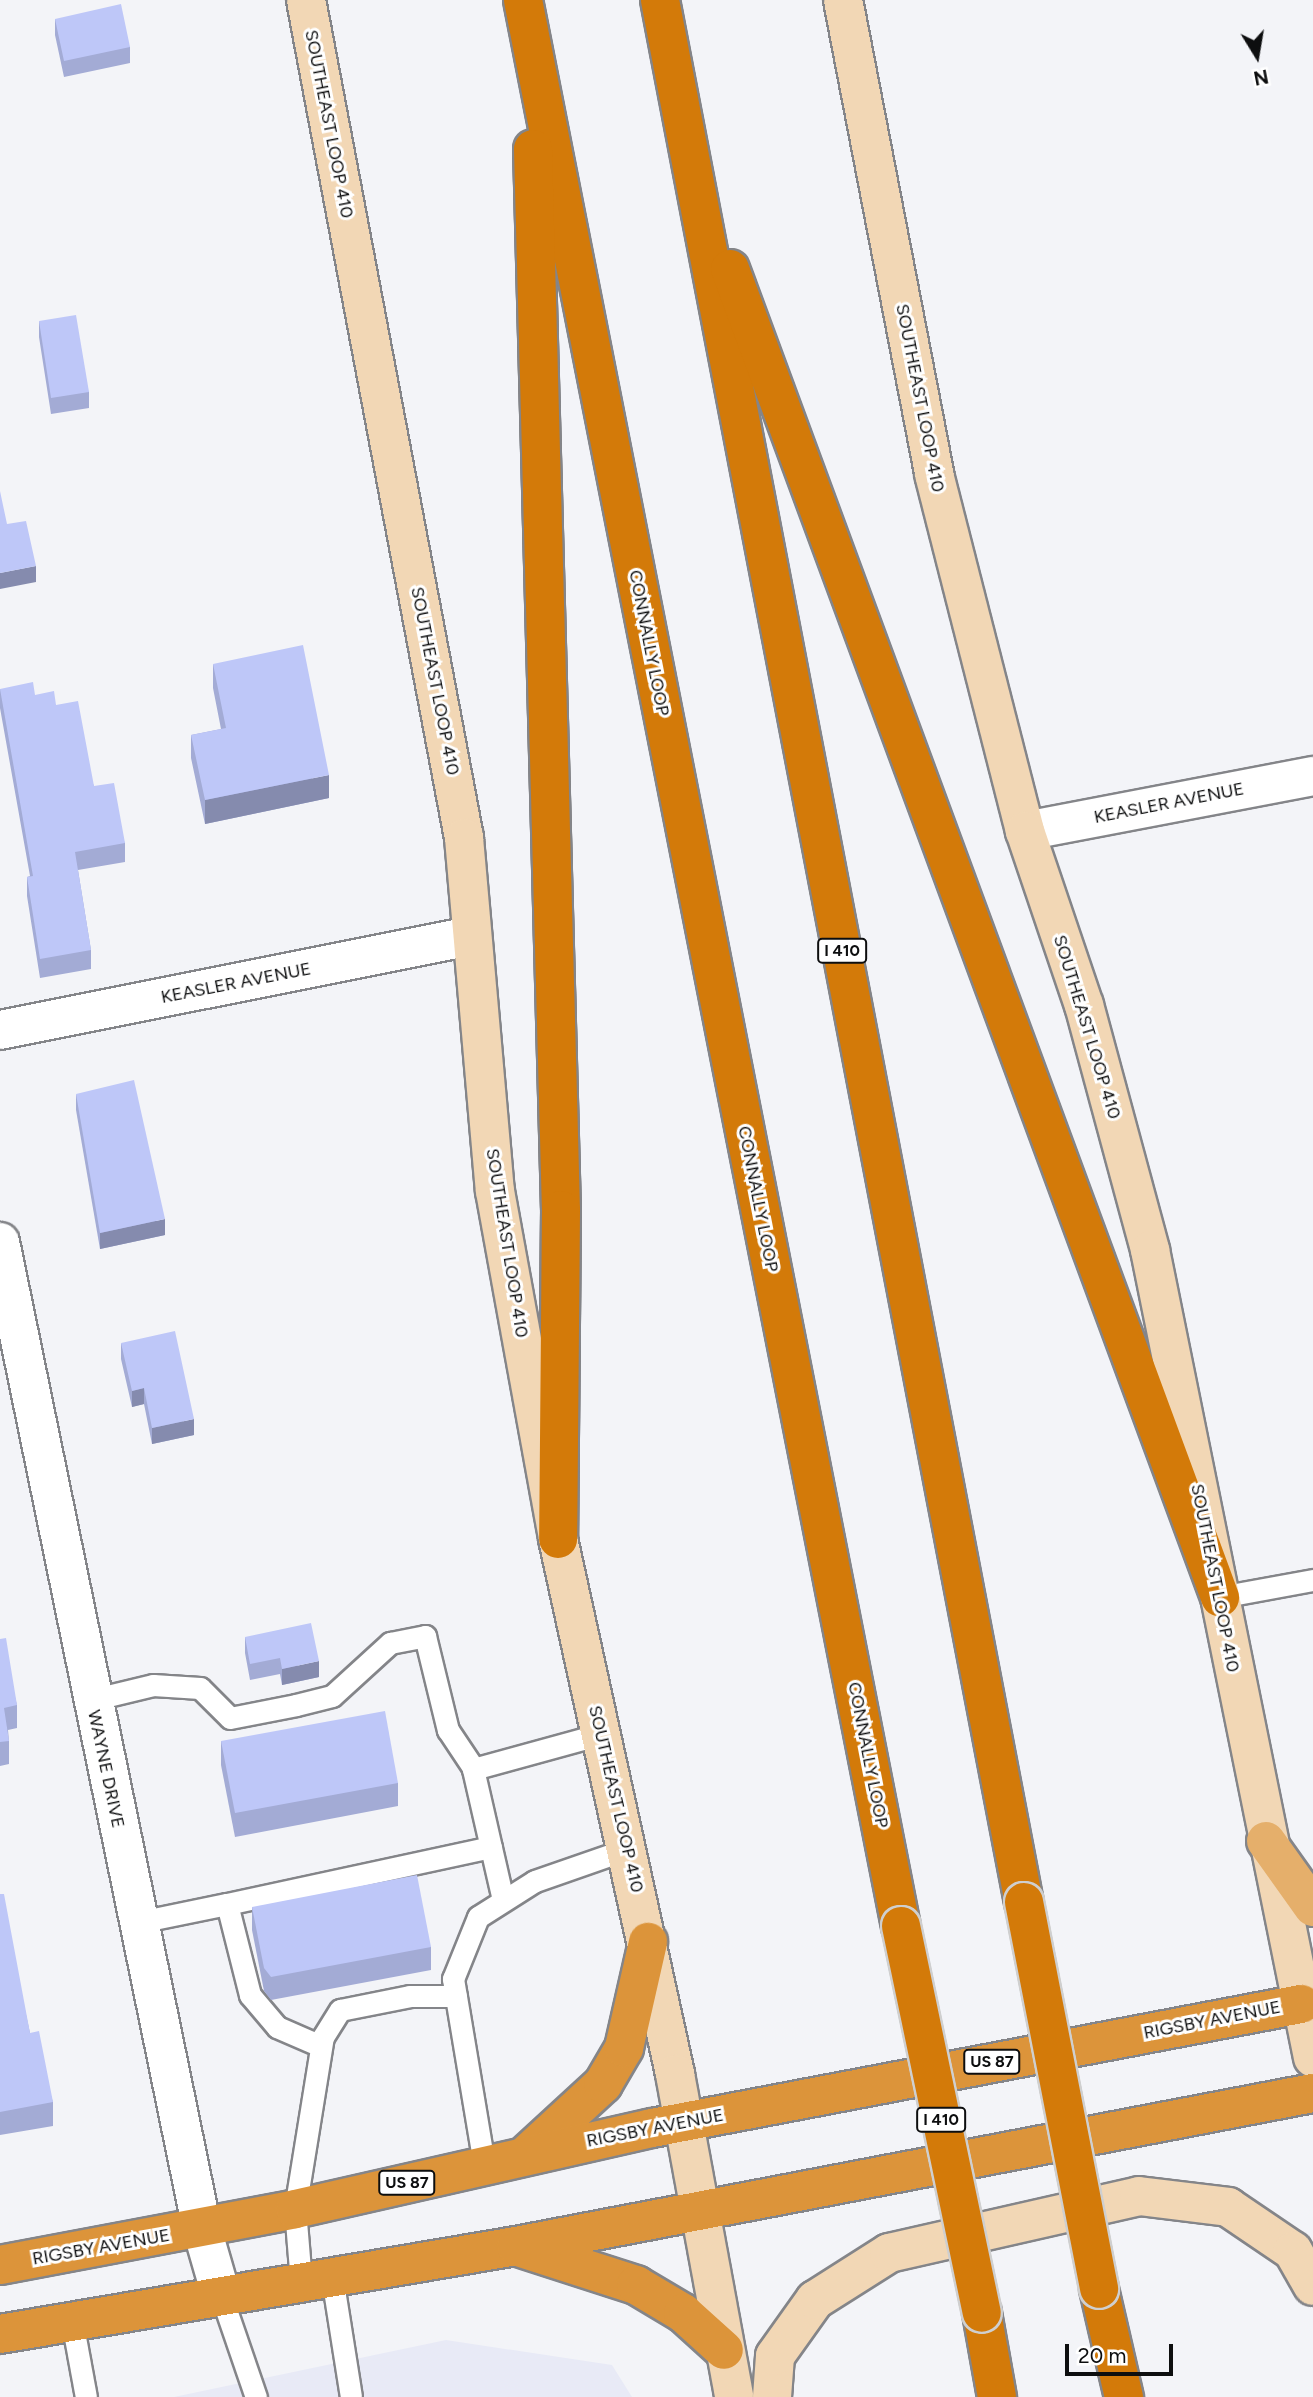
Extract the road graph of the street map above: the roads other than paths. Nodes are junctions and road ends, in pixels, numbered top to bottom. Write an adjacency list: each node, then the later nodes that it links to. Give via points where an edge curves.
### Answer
1 (306, 0): 9 (main road, SOUTHEAST LOOP 410, via 464,838)
2 (523, 0): 5 (highway, CONNALLY LOOP / I 410)
3 (660, 0): 6 (highway, I 410)
4 (843, 0): 8 (main road, SOUTHEAST LOOP 410, via 934,474)
5 (530, 39): 12 (highway, via 561,1210); 50 (highway, CONNALLY LOOP / I 410, bridge)
6 (691, 163): 14 (highway); 51 (highway, I 410, bridge, via 1099,2289)
7 (1313, 776): 8 (street, KEASLER AVENUE)
8 (1025, 831): 14 (main road, SOUTHEAST LOOP 410, via 1084,1005 1150,1250)
9 (471, 936): 10 (street, KEASLER AVENUE); 12 (main road, SOUTHEAST LOOP 410, via 495,1191)
10 (0, 1030)
11 (0, 1242): 15 (street, WAYNE DRIVE)
12 (558, 1539): 16 (main road, SOUTHEAST LOOP 410)
13 (1313, 1580): 14 (lane)
14 (1220, 1597): 18 (main road, SOUTHEAST LOOP 410)
15 (91, 1700): 17 (lane, via 153,1685 200,1688 230,1718 332,1696 390,1643 425,1636 448,1730); 24 (street, WAYNE DRIVE)
16 (601, 1734): 17 (lane); 20 (main road, SOUTHEAST LOOP 410)
17 (474, 1769): 19 (lane)
18 (1266, 1841): 23 (main road); 27 (main road, SOUTHEAST LOOP 410)
19 (491, 1847): 21 (lane); 22 (lane)
20 (627, 1849): 21 (lane, via 535,1881); 25 (main road, SOUTHEAST LOOP 410)
21 (503, 1900): 26 (lane, via 478,1917 453,1979)
22 (227, 1904): 24 (lane); 28 (lane, via 250,1994 277,2027)
23 (1313, 1907)
24 (139, 1922): 36 (street, WAYNE DRIVE)
25 (648, 1941): 31 (main road, SOUTHEAST LOOP 410); 32 (highway, via 624,2048 603,2084)
26 (456, 1996): 28 (lane, via 410,1996 340,2010); 33 (lane)
27 (1307, 2002): 29 (main road, SOUTHEAST LOOP 410); 31 (highway, RIGSBY AVENUE / US 87)
28 (321, 2046): 34 (lane)
29 (1313, 2058)
30 (1313, 2093): 35 (highway)
31 (684, 2122): 32 (highway, RIGSBY AVENUE / US 87); 35 (main road, SOUTHEAST LOOP 410)
32 (528, 2153): 33 (highway, RIGSBY AVENUE / US 87)
33 (484, 2164): 34 (highway, RIGSBY AVENUE / US 87)
34 (295, 2209): 36 (highway, RIGSBY AVENUE / US 87); 39 (lane)
35 (697, 2210): 37 (highway); 44 (main road, SOUTHEAST LOOP 410)
36 (202, 2229): 38 (highway, RIGSBY AVENUE / US 87); 41 (street, WAYNE DRIVE)
37 (516, 2246): 39 (highway); 44 (highway, via 636,2285 683,2313)
38 (0, 2265)
39 (316, 2280): 41 (highway); 47 (lane)
40 (1313, 2286): 49 (main road, via 1293,2251 1228,2207 1139,2196 889,2253 815,2300 775,2356)
41 (221, 2295): 42 (highway); 45 (lane)
42 (72, 2321): 43 (highway); 46 (lane)
43 (0, 2334)
44 (724, 2350): 48 (main road, SOUTHEAST LOOP 410)
45 (252, 2396)
46 (86, 2397)
47 (351, 2397)
48 (734, 2397)
49 (772, 2397)
50 (997, 2397)
51 (1124, 2397)

